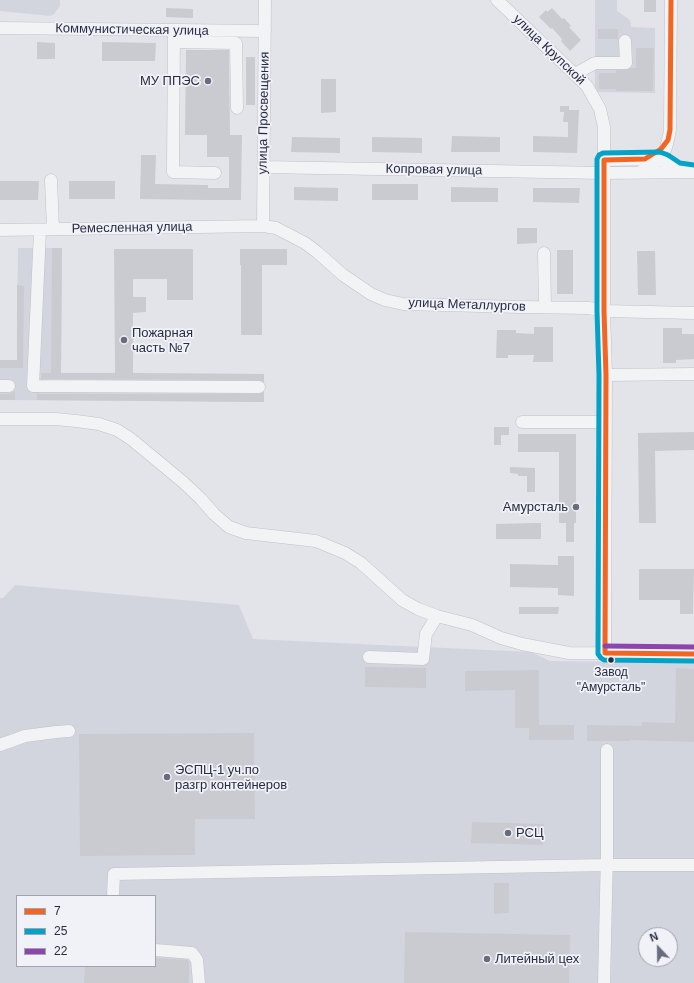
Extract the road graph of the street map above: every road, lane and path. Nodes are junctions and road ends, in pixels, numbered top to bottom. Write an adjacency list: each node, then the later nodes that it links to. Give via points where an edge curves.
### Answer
1 (265, 0): 5 (street, улица Просвещения)
2 (497, 0): 8 (street, улица Крупской)
3 (671, 0): 10 (street)
4 (0, 28): 6 (street, Коммунистическая улица)
5 (265, 31): 6 (street, Коммунистическая улица); 14 (street, улица Просвещения)
6 (174, 36): 9 (street, via 236,42); 16 (street, via 173,172)
7 (625, 41): 8 (street, via 626,63 595,63)
8 (575, 74): 13 (street, улица Крупской, via 587,86 600,109 604,127)
9 (237, 108)
10 (668, 140): 11 (street, via 661,149); 12 (street, via 664,154)
11 (645, 159): 12 (street); 13 (street)
12 (659, 159): 15 (street, via 674,168); 18 (street, via 643,171)
13 (604, 160): 17 (street, улица Крупской)
14 (263, 167): 17 (street, Копровая улица); 20 (street, улица Просвещения)
15 (689, 172): 18 (street)
16 (215, 173)
17 (604, 173): 18 (street, Копровая улица); 26 (street, улица Крупской)
18 (635, 173)
19 (51, 180): 21 (street)
20 (263, 226): 21 (street, Ремесленная улица); 25 (street, улица Металлургов, via 276,228 306,243 343,275 371,294 386,300 403,304)
21 (53, 229): 23 (street, Ремесленная улица)
22 (0, 230): 23 (street, Ремесленная улица)
23 (40, 230): 30 (street, via 33,386)
24 (544, 253): 25 (street)
25 (545, 307): 26 (street, улица Металлургов)
26 (604, 311): 27 (street, улица Металлургов); 29 (street, улица Крупской)
27 (694, 313)
28 (694, 374): 29 (street)
29 (606, 375): 33 (street, улица Крупской)
30 (259, 387)
31 (0, 420): 34 (street, via 76,421 99,424 117,430 183,482 229,527 246,533 316,541 345,553 361,563 402,600)
32 (522, 422): 33 (street)
33 (605, 422): 35 (street, улица Крупской)
34 (437, 616): 35 (street, via 472,625 522,644 569,653); 37 (street, via 426,634 422,659)
35 (605, 653): 36 (street)
36 (694, 654)
37 (369, 658)
38 (69, 731): 39 (street, via 25,736)
39 (0, 745)
40 (607, 750): 41 (street)
41 (607, 865): 42 (street); 43 (street, via 114,874); 46 (street)
42 (694, 865)
43 (113, 895)
44 (156, 950): 45 (street, via 192,953 197,960)
45 (199, 983)
46 (604, 983)

